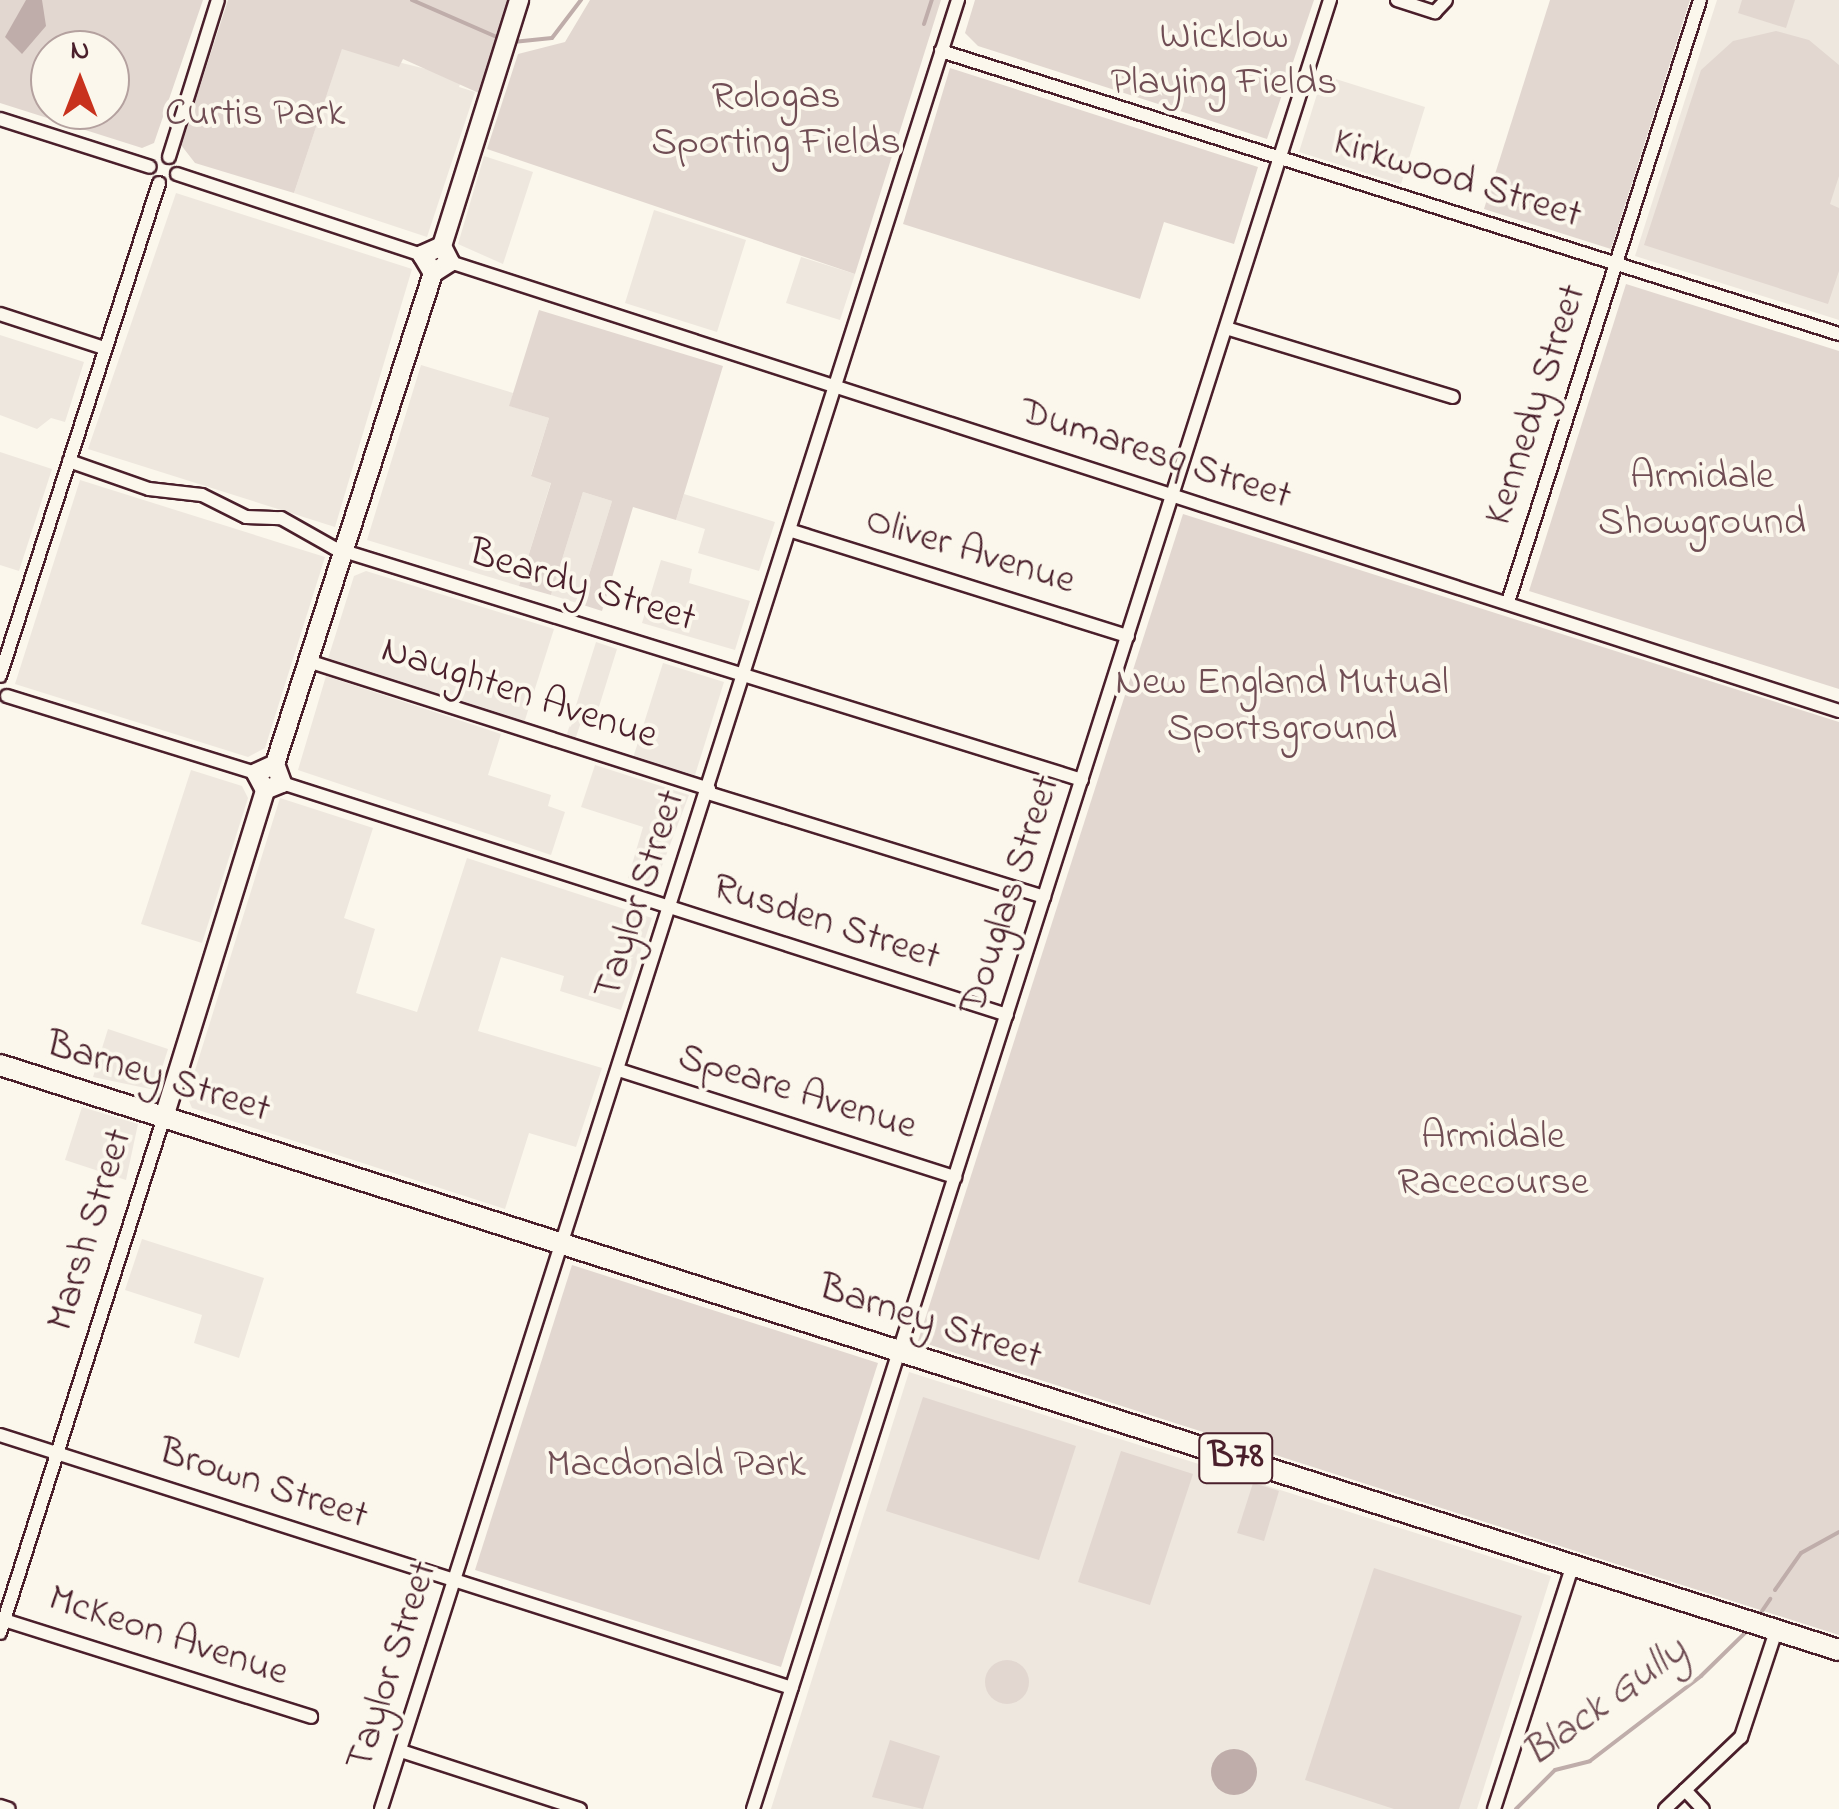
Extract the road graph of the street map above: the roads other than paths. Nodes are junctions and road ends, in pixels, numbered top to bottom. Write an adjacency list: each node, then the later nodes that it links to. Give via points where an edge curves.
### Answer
1 (218, 0): 10 (street)
2 (958, 0): 8 (street, Taylor Street)
3 (1330, 0): 11 (street, Douglas Street)
4 (1397, 0): 5 (street, via 1434,12)
5 (1446, 0)
6 (1700, 0): 17 (street, Kennedy Street)
7 (517, 8): 15 (main road)
8 (941, 50): 11 (street, Kirkwood Street); 23 (street, Taylor Street)
9 (0, 120): 12 (street)
10 (168, 157): 12 (street); 13 (street)
11 (1278, 158): 17 (street, Kirkwood Street); 20 (street, Douglas Street)
12 (150, 167): 14 (street)
13 (177, 174): 14 (street); 16 (street)
14 (158, 183): 22 (street)
15 (446, 254): 16 (main road); 18 (main road); 23 (street, Dumaresq Street)
16 (422, 255): 18 (main road)
17 (1616, 264): 21 (street, Kirkwood Street); 29 (street, Kennedy Street)
18 (433, 274): 28 (main road)
19 (0, 314): 22 (street)
20 (1226, 328): 24 (street); 26 (street, Douglas Street)
21 (1839, 334)
22 (104, 348): 25 (street)
23 (834, 387): 26 (street, Dumaresq Street); 27 (street, Taylor Street)
24 (1453, 397)
25 (69, 461): 28 (street, Beardy Street, via 149,489 202,495 246,517 281,518); 33 (street)
26 (1171, 494): 29 (street, Dumaresq Street); 30 (street, Douglas Street)
27 (792, 531): 30 (street, Oliver Avenue); 32 (street, Taylor Street)
28 (344, 549): 31 (main road); 32 (street, Beardy Street)
29 (1508, 602): 35 (street, Dumaresq Street)
30 (1128, 636): 38 (street, Douglas Street)
31 (308, 660): 36 (main road); 40 (street, Naughten Avenue)
32 (745, 672): 38 (street, Beardy Street); 40 (street, Taylor Street)
33 (0, 678): 34 (street)
34 (3, 700): 37 (street)
35 (1839, 711)
36 (275, 764): 37 (main road); 39 (main road)
37 (256, 773): 39 (main road)
38 (1082, 780): 41 (street, Douglas Street)
39 (274, 787): 42 (street, Rusden Street); 46 (main road, Marsh Street)
40 (708, 791): 41 (street, Naughten Avenue); 42 (street, Taylor Street)
41 (1044, 897): 43 (street, Douglas Street)
42 (671, 907): 43 (street, Rusden Street); 45 (street, Taylor Street)
43 (1007, 1014): 47 (street, Douglas Street)
44 (0, 1066): 46 (main road, Barney Street / B78)
45 (619, 1070): 47 (street, Speare Avenue); 48 (street, Taylor Street)
46 (164, 1117): 48 (main road, Barney Street / B78); 51 (street, Marsh Street)
47 (955, 1176): 49 (street, Douglas Street)
48 (562, 1244): 49 (main road, Barney Street / B78); 53 (street, Taylor Street)
49 (900, 1350): 52 (main road, Barney Street / B78); 57 (street, Douglas Street)
50 (0, 1435): 51 (street, Brown Street)
51 (58, 1454): 53 (street, Brown Street); 55 (street, Marsh Street)
52 (1573, 1565): 54 (main road, Barney Street / B78); 66 (street)
53 (454, 1580): 57 (street, Brown Street); 59 (street, Taylor Street)
54 (1758, 1625): 56 (main road, Barney Street / B78); 60 (street, via 1741,1737)
55 (2, 1626): 58 (street, McKeon Avenue)
56 (1839, 1650)
57 (792, 1688): 65 (street, Douglas Street)
58 (311, 1717)
59 (400, 1751): 63 (street, Taylor Street); 64 (street)
60 (1685, 1790): 67 (street); 68 (street)
61 (0, 1806): 62 (street)
62 (9, 1809)
63 (382, 1809)
64 (580, 1809)
65 (753, 1809)
66 (1494, 1809)
67 (1665, 1809)
68 (1703, 1809)

